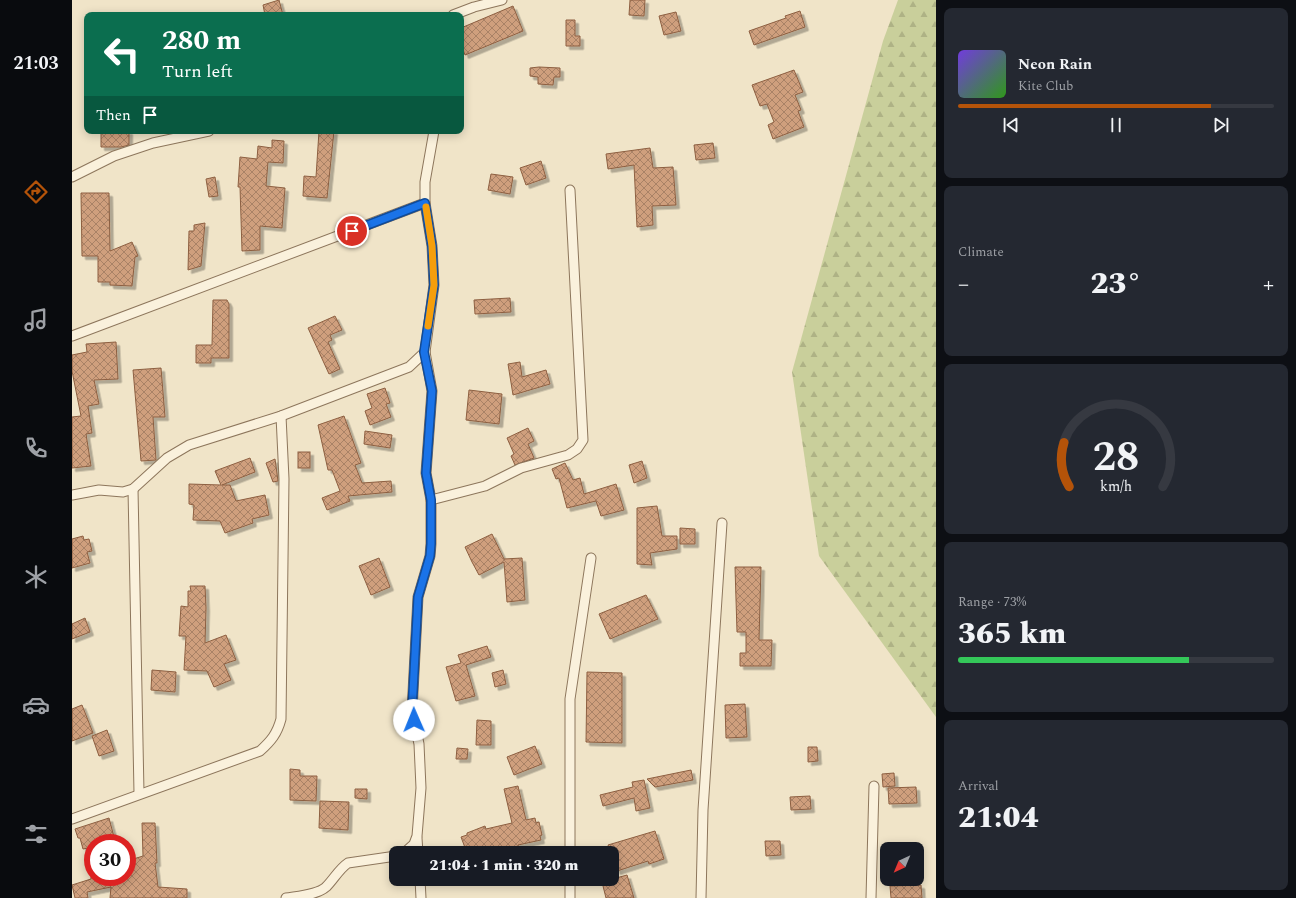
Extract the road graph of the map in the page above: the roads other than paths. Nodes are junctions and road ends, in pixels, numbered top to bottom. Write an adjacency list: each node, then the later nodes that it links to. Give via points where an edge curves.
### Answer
1 (502, 0): 2 (street)
2 (461, 12)
3 (195, 134): 5 (street, via 153,143 114,156)
4 (433, 134): 7 (street, via 425,182)
5 (72, 177)
6 (570, 190): 13 (street, via 583,440 577,449 568,455 521,468 485,486)
7 (425, 203): 8 (street); 9 (street, via 432,246 434,285)
8 (72, 336)
9 (424, 352): 10 (street, via 409,367); 13 (street, via 432,391 426,473)
10 (281, 416): 11 (street, via 190,445 167,458); 17 (street, via 281,719 278,730 272,741 260,751)
11 (133, 489): 12 (street, via 123,492 100,490); 17 (street)
12 (72, 495)
13 (431, 500): 19 (street, via 430,556 418,597 412,711 419,744 421,788)
14 (722, 524): 29 (street, via 703,810)
15 (592, 558): 22 (street, via 570,699)
16 (874, 786): 30 (street)
17 (139, 793): 18 (street)
18 (72, 819)
19 (417, 836): 20 (street); 21 (street)
20 (412, 846)
21 (418, 846)
22 (570, 846)
23 (389, 857): 26 (street, via 348,863 325,888)
24 (421, 886): 27 (street)
25 (570, 886): 28 (street)
26 (286, 898)
27 (422, 898)
28 (570, 898)
29 (701, 898)
30 (871, 898)

